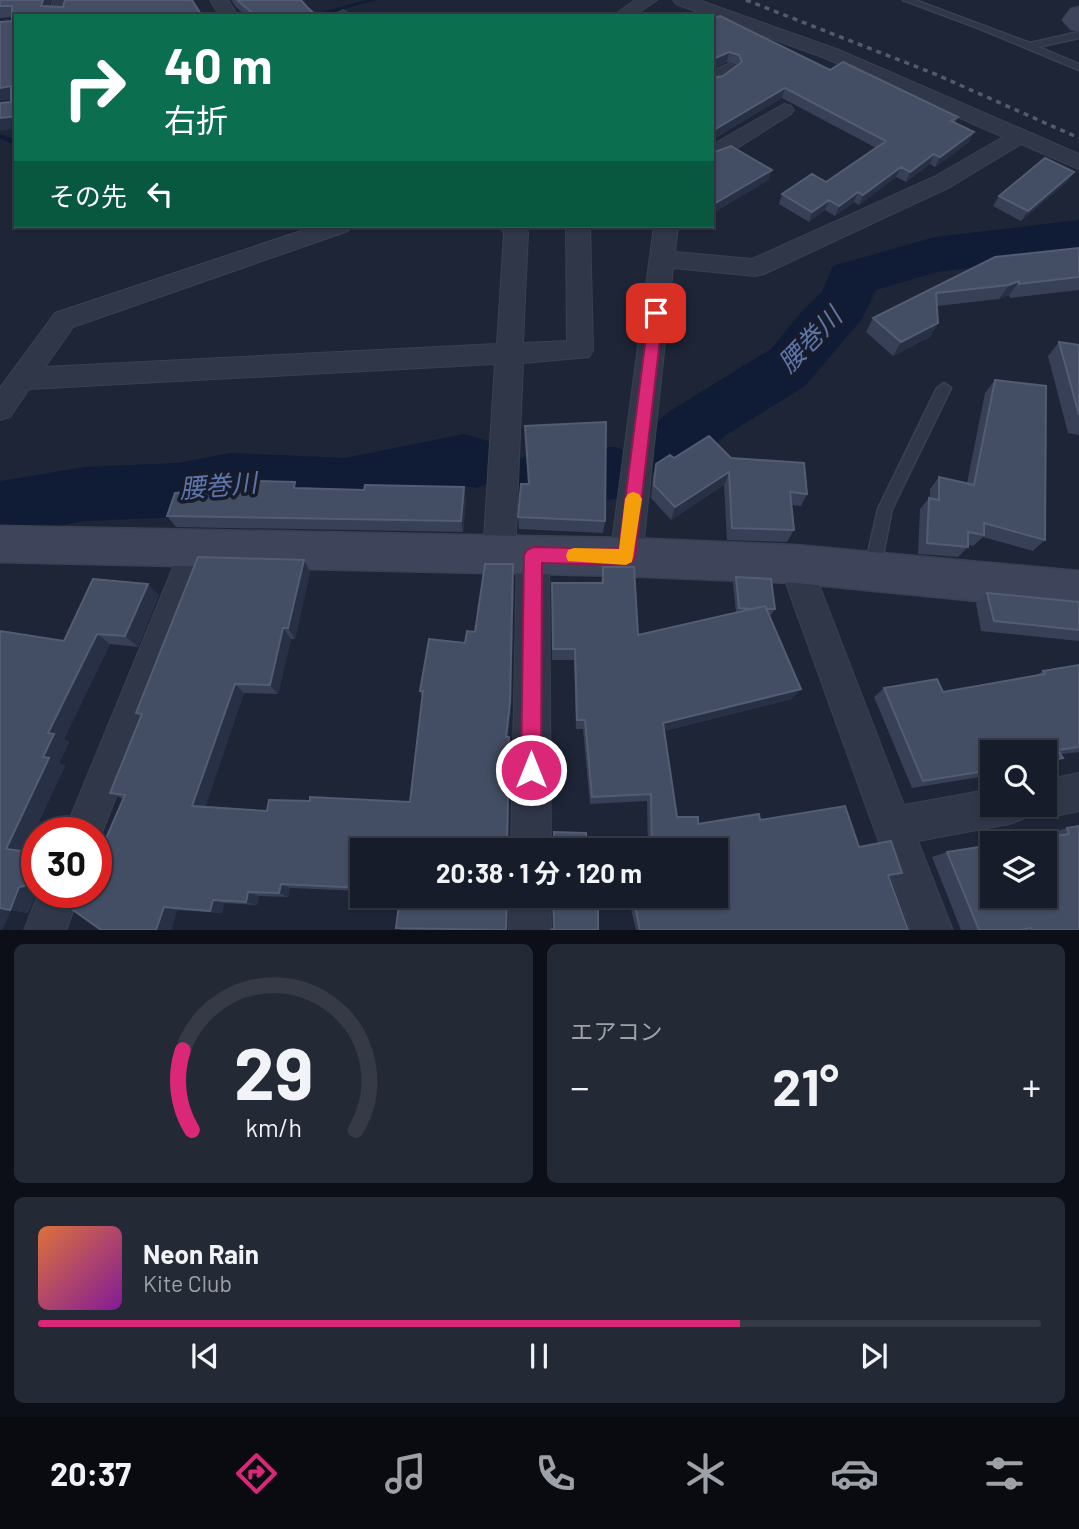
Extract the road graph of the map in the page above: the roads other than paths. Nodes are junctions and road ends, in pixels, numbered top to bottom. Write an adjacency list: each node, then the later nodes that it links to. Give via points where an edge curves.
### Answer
1 (648, 0): 4 (street)
2 (682, 0): 11 (street, via 832,54)
3 (907, 0): 8 (lane)
4 (626, 13)
5 (1079, 14): 6 (street, via 1075,20)
6 (1079, 24)
7 (1079, 35): 8 (lane)
8 (1029, 46): 9 (lane)
9 (1079, 66)
10 (784, 110): 12 (street)
11 (1021, 135): 13 (street); 18 (street, via 942,182 755,268)
12 (714, 153)
13 (1079, 162)
14 (334, 228): 20 (street, via 64,320)
15 (513, 228): 19 (street)
16 (578, 228): 19 (street, via 580,350)
17 (666, 228): 18 (street)
18 (662, 259): 26 (street)
19 (509, 354): 20 (street); 25 (street)
20 (21, 379): 22 (street)
21 (944, 388): 28 (lane, via 885,509)
22 (0, 409)
23 (0, 544): 24 (street)
24 (197, 548): 25 (street); 33 (street)
25 (516, 555): 26 (street); 35 (street)
26 (626, 557): 27 (street)
27 (795, 564): 28 (street); 34 (street)
28 (872, 571): 29 (street)
29 (1079, 591)
30 (1079, 792): 31 (street)
31 (1057, 797)
32 (980, 810): 34 (street)
33 (90, 817)
34 (893, 826): 40 (street)
35 (530, 838)
36 (54, 908): 38 (street)
37 (530, 908): 39 (street)
38 (45, 930)
39 (530, 930)
40 (932, 930)

